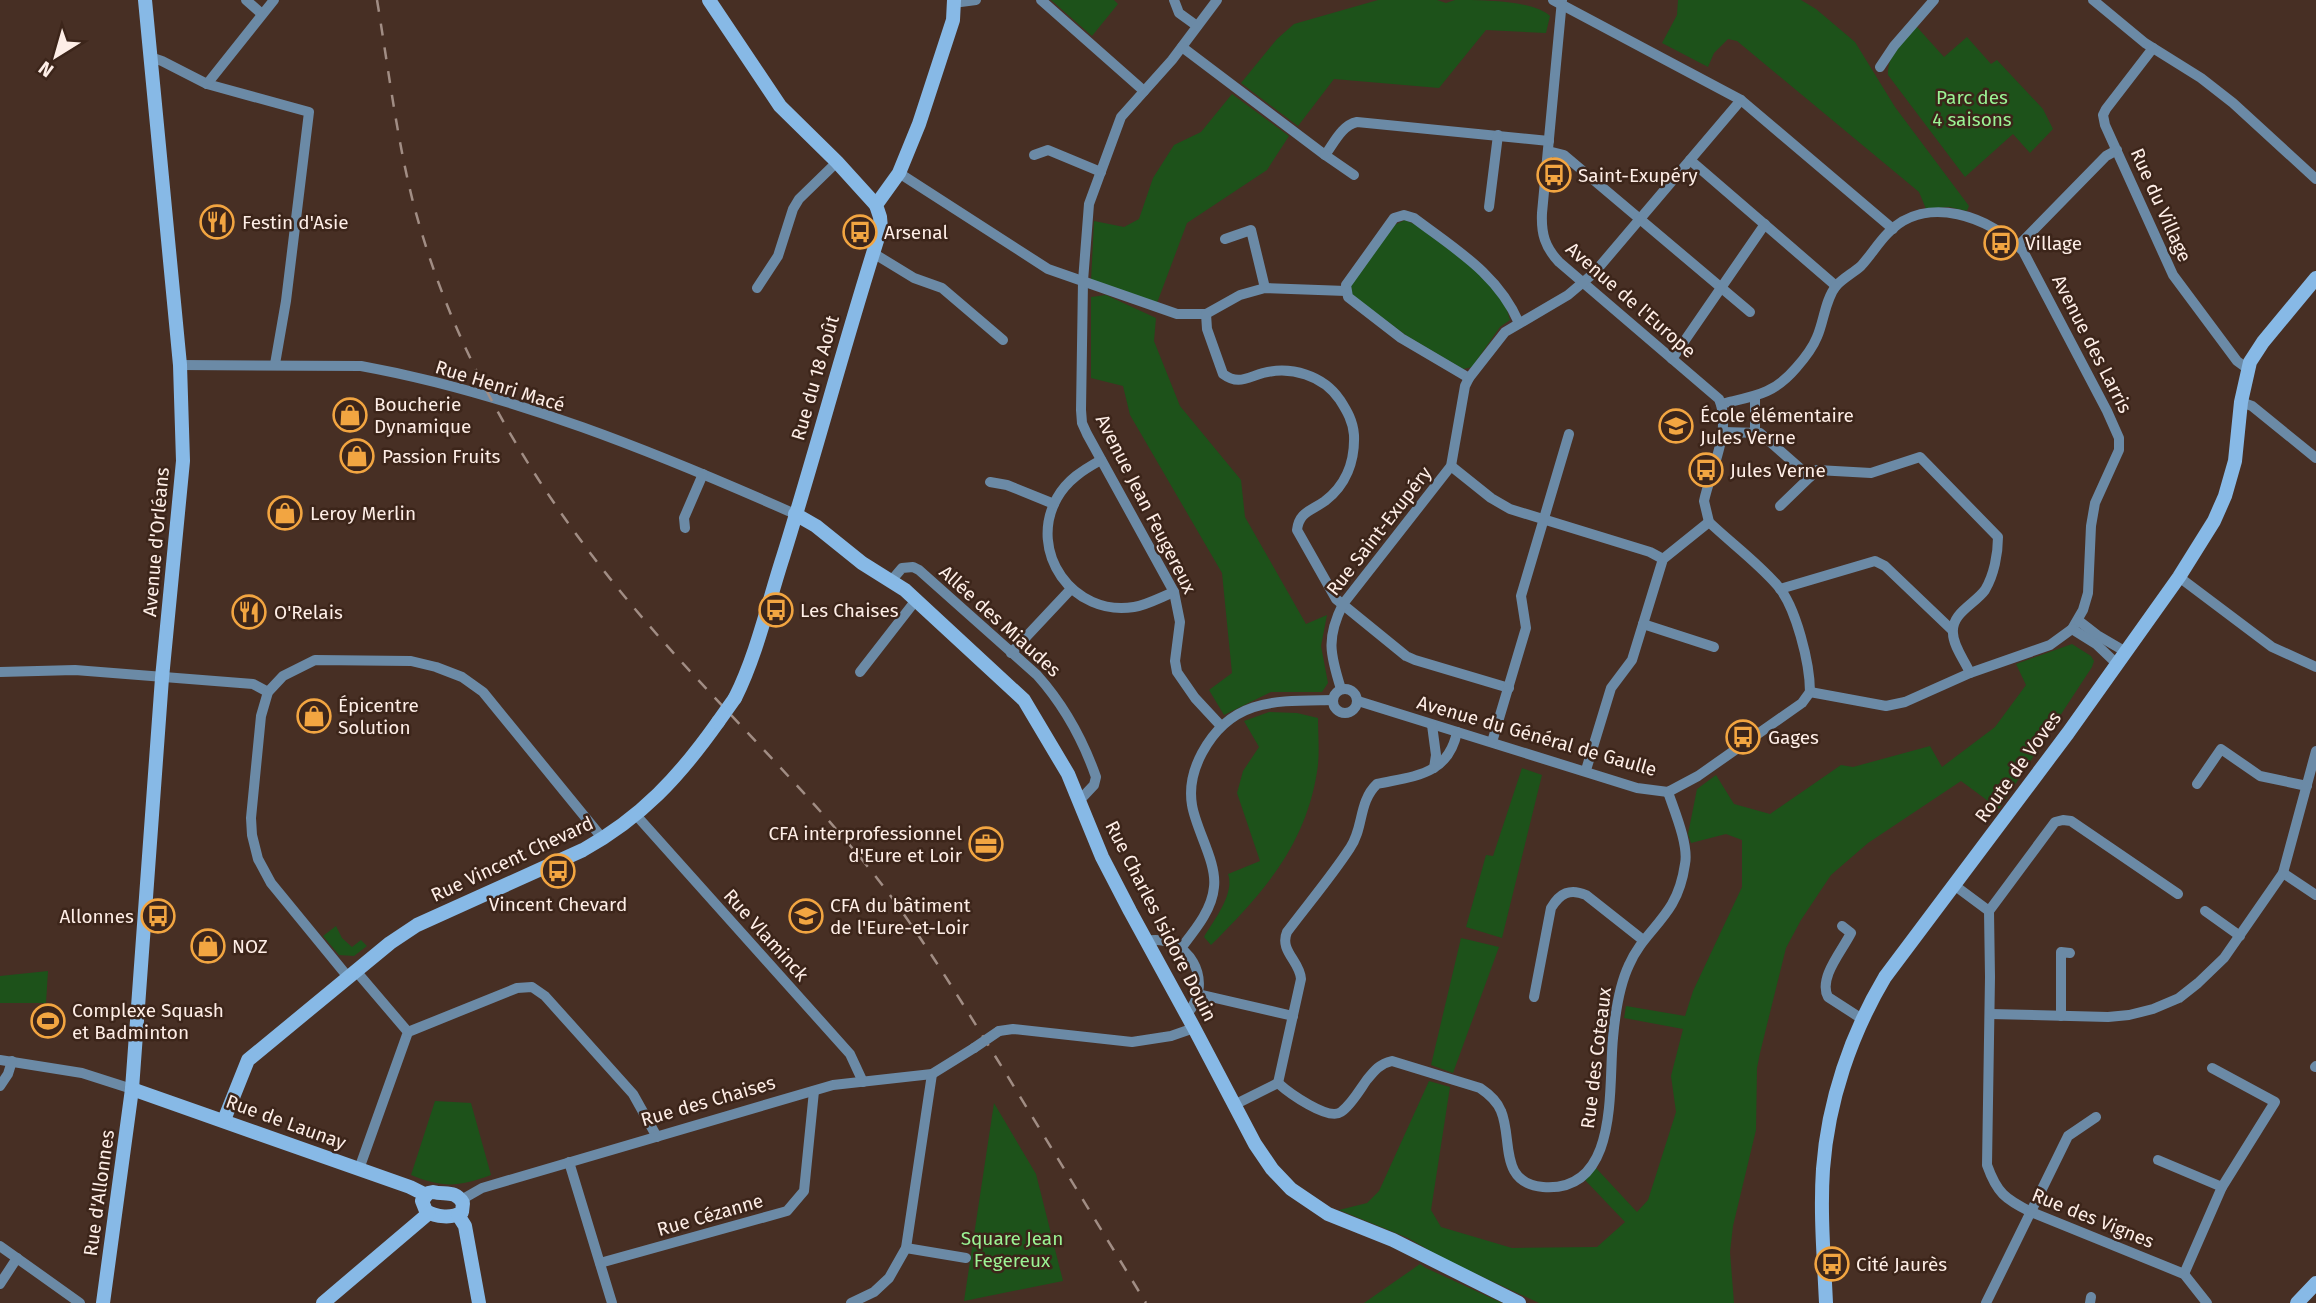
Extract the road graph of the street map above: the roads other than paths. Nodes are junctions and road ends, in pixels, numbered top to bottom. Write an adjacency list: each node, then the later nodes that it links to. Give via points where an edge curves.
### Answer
1 (145, 0): 17 (street, Avenue d'Orléans)
2 (246, 0): 13 (street)
3 (274, 0): 13 (street)
4 (709, 0): 28 (street, via 780,106)
5 (975, 0): 11 (street)
6 (1041, 0): 20 (street)
7 (1174, 0): 14 (street, via 1179,13)
8 (1217, 0): 14 (street, Avenue Jean Feugereux)
9 (1934, 0): 18 (street)
10 (2093, 0): 16 (street)
11 (953, 1): 30 (street, via 953,20 943,54)
12 (1559, 1): 21 (street); 23 (street, Avenue de l'Europe)
13 (262, 14): 19 (street)
14 (1197, 26): 15 (street, Avenue Jean Feugereux)
15 (1181, 47): 20 (street, Avenue Jean Feugereux); 26 (street)
16 (2153, 48): 24 (street, Rue du Village, via 2103,116); 32 (street, via 2234,103)
17 (150, 57): 19 (street); 54 (street, Avenue d'Orléans)
18 (1880, 67)
19 (206, 84): 55 (street, via 309,112)
20 (1144, 91): 29 (street, Avenue Jean Feugereux, via 1122,117)
21 (1741, 100): 27 (street, Rue Saint-Exupéry); 37 (street)
22 (1498, 135): 23 (street); 26 (street, via 1357,122 1344,129); 34 (street)
23 (1549, 146): 35 (street); 43 (street, Avenue de l'Europe, via 1543,237 1551,253)
24 (2117, 150): 39 (street); 56 (street, Rue du Village, via 2173,275 2237,361)
25 (1034, 155): 29 (street, via 1048,150)
26 (1325, 155): 31 (street)
27 (1690, 160): 35 (street, Rue Saint-Exupéry); 36 (street)
28 (837, 162): 33 (street); 45 (street, via 799,199 778,256)
29 (1101, 172): 42 (street, Avenue Jean Feugereux, via 1087,212)
30 (898, 173): 33 (street); 42 (street, via 1035,262)
31 (1354, 175)
32 (2316, 179)
33 (876, 205): 40 (street, Rue du 18 Août, via 881,228)
34 (1489, 207)
35 (1640, 219): 43 (street, Rue Saint-Exupéry); 47 (street)
36 (1765, 224): 44 (street); 47 (street)
37 (1893, 229): 39 (street, via 1926,213 1954,212); 44 (street)
38 (1225, 239): 46 (street, via 1251,230)
39 (2018, 246): 85 (street, Avenue des Larris, via 2032,264 2119,438 2117,458 2095,503 2088,593)
40 (873, 253): 52 (street, via 914,278 942,288); 72 (street, Rue du 18 Août)
41 (2316, 278): 56 (street, Route de Voves, via 2263,342)
42 (1083, 281): 50 (street, via 1177,314); 65 (street, Avenue Jean Feugereux, via 1082,423)
43 (1583, 282): 51 (street, Rue Saint-Exupéry); 53 (street, Avenue de l'Europe)
44 (1836, 286): 58 (street, via 1818,335 1797,368)
45 (757, 288)
46 (1265, 288): 48 (street); 50 (street, via 1240,295)
47 (1721, 288): 49 (street); 53 (street)
48 (1346, 291): 51 (street, via 1354,271 1394,218 1404,215 1483,270 1503,292); 57 (street, via 1376,320)
49 (1749, 312)
50 (1206, 314): 83 (street, via 1211,340 1228,378 1243,381 1285,370 1304,373 1322,382 1348,413 1353,429 1351,466 1325,501 1304,512 1297,530)
51 (1519, 323): 57 (street, Rue Saint-Exupéry, via 1505,332)
52 (1003, 340)
53 (1672, 359): 60 (street, Avenue de l'Europe)
54 (180, 365): 55 (street, Rue Henri Macé); 94 (street, Avenue d'Orléans, via 182,492)
55 (275, 365): 67 (street, Rue Henri Macé, via 360,366 489,397)
56 (2248, 369): 59 (street, Route de Voves)
57 (1469, 378): 66 (street, Rue Saint-Exupéry)
58 (1755, 397): 60 (street); 61 (street)
59 (2241, 401): 64 (street); 77 (street, Route de Voves, via 2235,461 2225,496)
60 (1721, 404): 62 (street)
61 (1755, 431): 62 (street); 68 (street)
62 (1723, 432): 74 (street, via 1704,501)
63 (1569, 434): 73 (street)
64 (2316, 458)
65 (1101, 460): 70 (street, via 1067,484); 81 (street, Avenue Jean Feugereux)
66 (1451, 466): 73 (street, via 1498,503); 83 (street, Rue Saint-Exupéry)
67 (703, 474): 72 (street, Rue Henri Macé); 75 (street)
68 (1810, 477): 71 (street); 86 (street, via 1817,470 1871,473 1920,457 1998,537 1998,553 1985,590 1962,612)
69 (990, 482): 70 (street)
70 (1054, 504): 79 (street, via 1048,521 1049,551)
71 (1780, 506)
72 (796, 514): 78 (street, Rue Charles Isidore Douin); 112 (street, Rue Vincent Chevard, bridge, via 735,698 670,785)
73 (1544, 519): 76 (street); 95 (street, via 1521,596 1526,628)
74 (1709, 522): 76 (street); 80 (street)
75 (682, 523)
76 (1663, 559): 84 (street)
77 (2179, 577): 89 (street, Route de Voves); 90 (street, via 2272,647)
78 (891, 581): 82 (street, Rue Charles Isidore Douin); 88 (street, Allée des Miaudes, via 902,568 913,567)
79 (1071, 589): 81 (street, via 1094,603 1119,608 1135,607); 88 (street)
80 (1780, 589): 86 (street, via 1875,561); 98 (street, via 1789,602 1807,661)
81 (1174, 592): 102 (street, Avenue Jean Feugereux, via 1180,622 1177,671)
82 (916, 600): 92 (street); 111 (street, Rue Charles Isidore Douin, via 1024,700)
83 (1343, 604): 95 (street, via 1415,660); 96 (street, Rue Saint-Exupéry, via 1330,645)
84 (1643, 624): 87 (street); 107 (street, via 1632,660 1611,688)
85 (2076, 625): 89 (street, via 2097,635); 93 (street, via 2050,645)
86 (1952, 630): 93 (street)
87 (1714, 647)
88 (1011, 653): 111 (street, Allée des Miaudes, via 1061,705 1093,769 1094,785)
89 (2121, 658): 115 (street, Route de Voves)
90 (2316, 667)
91 (0, 672): 94 (street, via 75,670)
92 (860, 672)
93 (1970, 673): 98 (street, via 1886,706)
94 (162, 678): 97 (street, via 253,684); 143 (street, Avenue d'Orléans)
95 (1509, 688): 104 (street)
96 (1342, 689): 99 (street); 100 (street, via 1352,691)
97 (268, 692): 113 (street, via 283,676 314,660 411,661 462,677 483,692); 126 (street, via 261,716 251,818 257,859 271,883)
98 (1810, 692): 110 (street, Avenue du Général de Gaulle, via 1802,703)
99 (1333, 700): 100 (street, via 1337,711 1345,714 1355,709); 102 (street, via 1258,704)
100 (1358, 701): 101 (street, Avenue du Général de Gaulle)
101 (1432, 725): 103 (street, Avenue du Général de Gaulle); 106 (street)
102 (1222, 726): 124 (street, via 1209,740 1193,779 1192,802 1215,884 1212,900)
103 (1457, 732): 104 (street, Avenue du Général de Gaulle); 106 (street, via 1451,750)
104 (1492, 743): 107 (street, Avenue du Général de Gaulle)
105 (2316, 751): 109 (street)
106 (1434, 769): 131 (street, via 1371,789 1352,846 1287,932 1287,950 1301,976)
107 (1586, 770): 110 (street, Avenue du Général de Gaulle, via 1637,788)
108 (2197, 784): 109 (street, via 2221,749 2260,776)
109 (2307, 786): 114 (street)
110 (1668, 792): 122 (street, Rue des Coteaux, via 1686,860 1671,905)
111 (1079, 801): 123 (street, Rue Charles Isidore Douin)
112 (636, 816): 113 (street, Rue Vincent Chevard); 140 (street, Rue Vlaminck, via 850,1054)
113 (603, 839): 126 (street, Rue Vincent Chevard, via 417,925)
114 (2283, 873): 117 (street); 121 (street)
115 (1954, 885): 118 (street); 133 (street, Route de Voves, via 1885,976)
116 (2178, 894): 118 (street, via 2063,820 2055,822)
117 (2316, 895)
118 (1989, 911): 130 (street, Rue des Vignes)
119 (2205, 911): 121 (street)
120 (1843, 926): 133 (street, via 1852,933 1824,982 1825,992)
121 (2240, 936): 132 (street, via 2224,958 2179,998 2129,1015)
122 (1643, 940): 128 (street, via 1586,895 1566,892 1552,908); 141 (street, Rue des Coteaux, via 1623,982 1602,1144 1590,1167 1571,1183 1541,1187 1525,1182 1515,1172 1500,1108 1480,1088 1392,1061 1375,1070 1343,1111 1334,1115)
123 (1146, 941): 124 (street, via 1156,939); 129 (street, Rue Charles Isidore Douin)
124 (1181, 948): 127 (street, via 1198,971)
125 (2070, 953): 132 (street, via 2061,952)
126 (352, 974): 135 (street); 147 (street, Rue Vincent Chevard, via 248,1060)
127 (1198, 994): 129 (street); 131 (street)
128 (1534, 997)
129 (1187, 1014): 134 (street, Rue Charles Isidore Douin)
130 (1990, 1014): 132 (street); 155 (street, Rue des Vignes, via 1987,1165 1995,1186 2009,1201)
131 (1293, 1016): 141 (street)
132 (2062, 1016)
133 (1862, 1018): 173 (street, Route de Voves, via 1838,1084 1826,1146)
134 (1194, 1028): 139 (street, Rue des Chaises, bridge, via 1132,1042 999,1031); 145 (street, Rue Charles Isidore Douin)
135 (408, 1032): 148 (street, via 532,986 633,1094); 151 (street)
136 (0, 1060): 137 (street)
137 (12, 1061): 142 (street); 143 (street, via 82,1073)
138 (2211, 1068): 152 (street, via 2275,1102)
139 (932, 1074): 140 (street, Rue des Chaises); 159 (street)
140 (863, 1082): 144 (street, Rue des Chaises)
141 (1278, 1083): 145 (street)
142 (0, 1086)
143 (132, 1089): 147 (street, Rue de Launay); 167 (street, Rue d'Allonnes)
144 (814, 1091): 148 (street, Rue des Chaises); 162 (street, Rue Cézanne, via 804,1191 787,1211)
145 (1234, 1105): 172 (street, Rue Charles Isidore Douin, via 1272,1169 1308,1202)
146 (2096, 1117): 155 (street, via 2068,1136)
147 (224, 1120): 151 (street, Rue de Launay)
148 (657, 1137): 150 (street, Rue des Chaises)
149 (2158, 1160): 152 (street)
150 (569, 1162): 154 (street, Rue des Chaises, via 482,1188); 162 (street)
151 (359, 1169): 153 (street, Rue de Launay)
152 (2222, 1187): 163 (street)
153 (426, 1195): 154 (street, Rue de Launay, via 450,1193); 156 (street, via 422,1205)
154 (461, 1200): 157 (street, via 464,1208)
155 (2031, 1212): 163 (street, Rue des Vignes); 174 (street)
156 (429, 1213): 157 (street); 168 (street)
157 (458, 1215): 169 (street, via 465,1226)
158 (0, 1246): 160 (street)
159 (906, 1248): 161 (street); 171 (street, via 889,1278)
160 (17, 1258): 165 (street); 166 (street)
161 (966, 1258)
162 (600, 1263): 170 (street)
163 (2184, 1274): 175 (street, Rue des Vignes)
164 (2316, 1283): 176 (street)
165 (0, 1284)
166 (80, 1303)
167 (103, 1303)
168 (323, 1303)
169 (479, 1303)
170 (612, 1303)
171 (851, 1303)
172 (1519, 1303)
173 (1826, 1303)
174 (1986, 1303)
175 (2207, 1303)
176 (2297, 1303)

